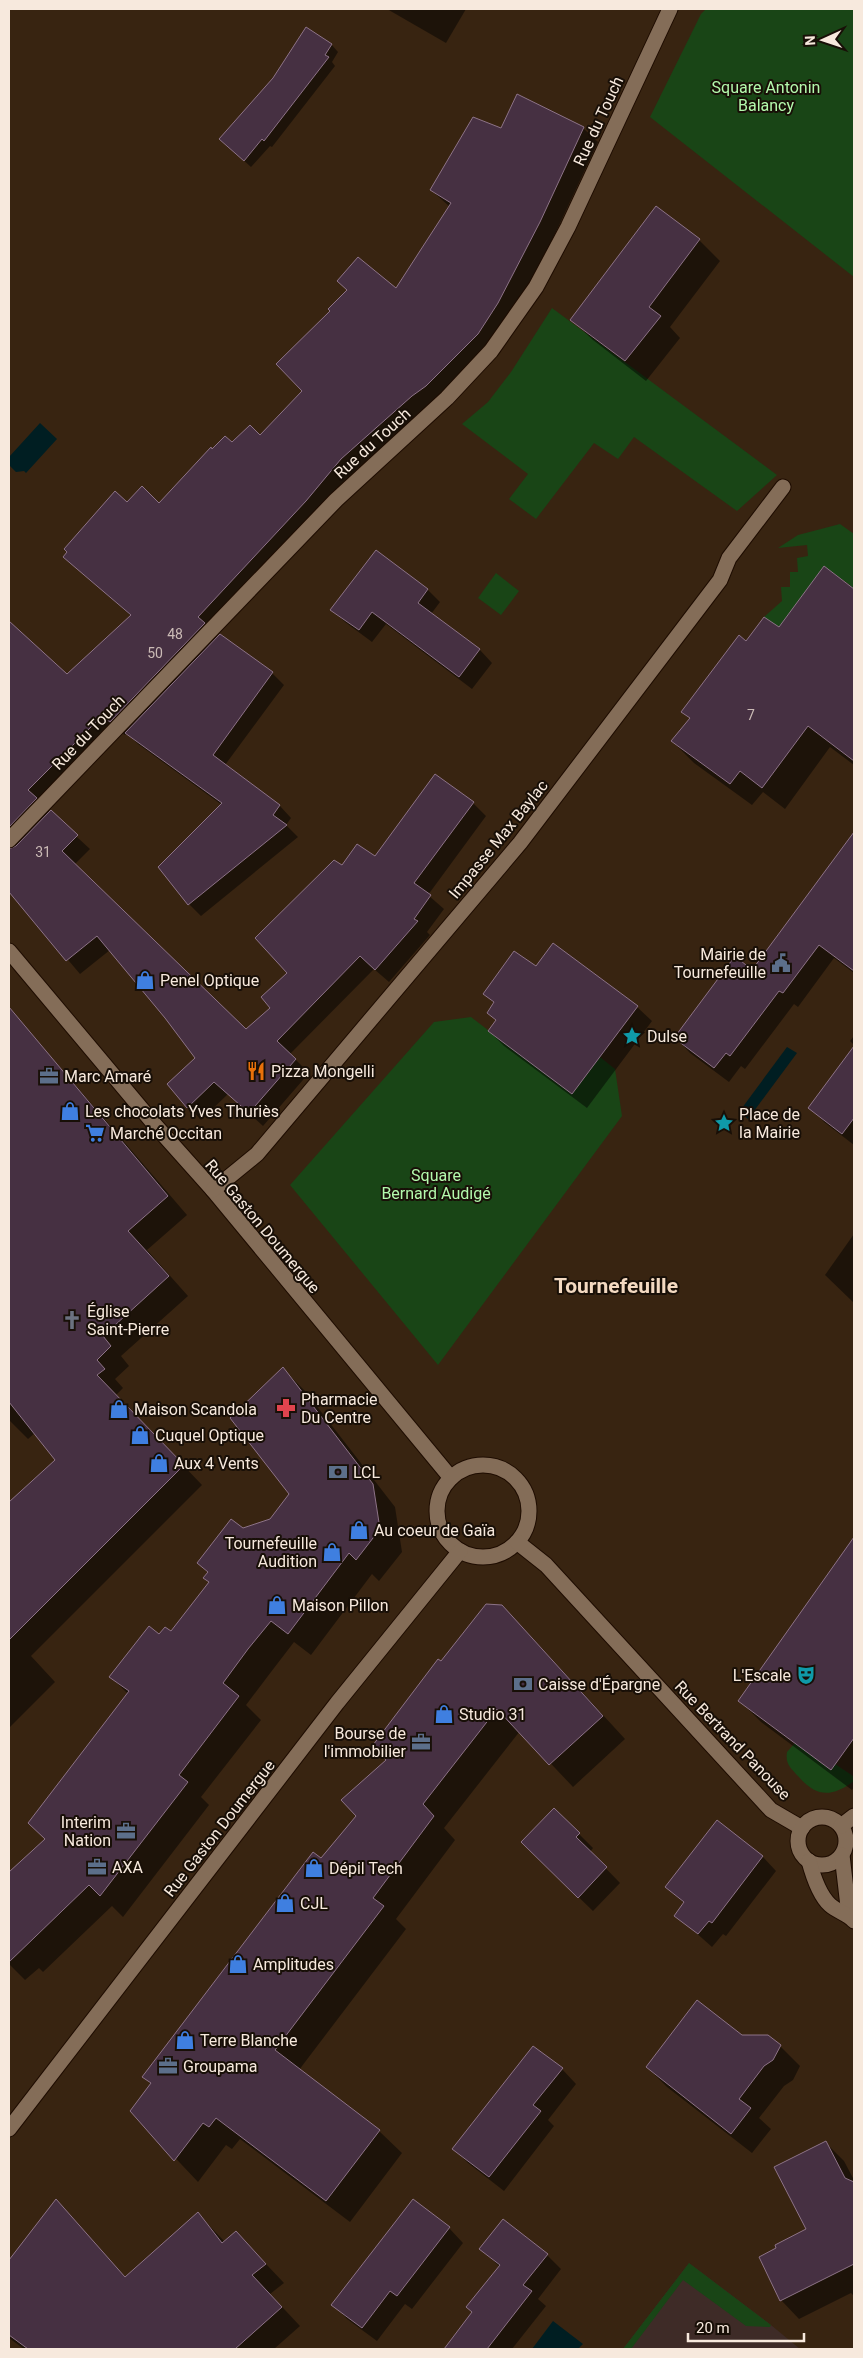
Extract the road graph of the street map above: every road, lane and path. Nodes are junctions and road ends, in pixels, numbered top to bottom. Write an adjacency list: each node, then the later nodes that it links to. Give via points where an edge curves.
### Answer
1 (670, 9): 3 (street, Rue du Touch, via 568,227 536,287 491,351 447,398 336,500)
2 (783, 488): 5 (street, Impasse Max Baylac, via 729,558 720,580 520,843 257,1154)
3 (9, 840)
4 (9, 951): 5 (street, Rue Gaston Doumergue)
5 (213, 1190): 6 (street, Rue Gaston Doumergue)
6 (451, 1478): 7 (street, via 470,1466 480,1465 492,1465 514,1477 528,1502 525,1530); 8 (street, via 442,1489 437,1516 441,1530)
7 (518, 1542): 8 (street, via 496,1555 484,1557); 11 (street, Rue Bertrand Panouse, via 546,1565 771,1810)
8 (460, 1551): 15 (street, Rue Gaston Doumergue, via 337,1703)
9 (854, 1816): 10 (street)
10 (841, 1826): 11 (street, via 825,1817 812,1819); 12 (street, via 846,1840)
11 (802, 1828): 13 (street, via 798,1842 803,1857)
12 (842, 1855): 13 (street, via 823,1866); 14 (street)
13 (809, 1862): 14 (street, via 814,1879 830,1905)
14 (852, 1918)
15 (9, 2129)

